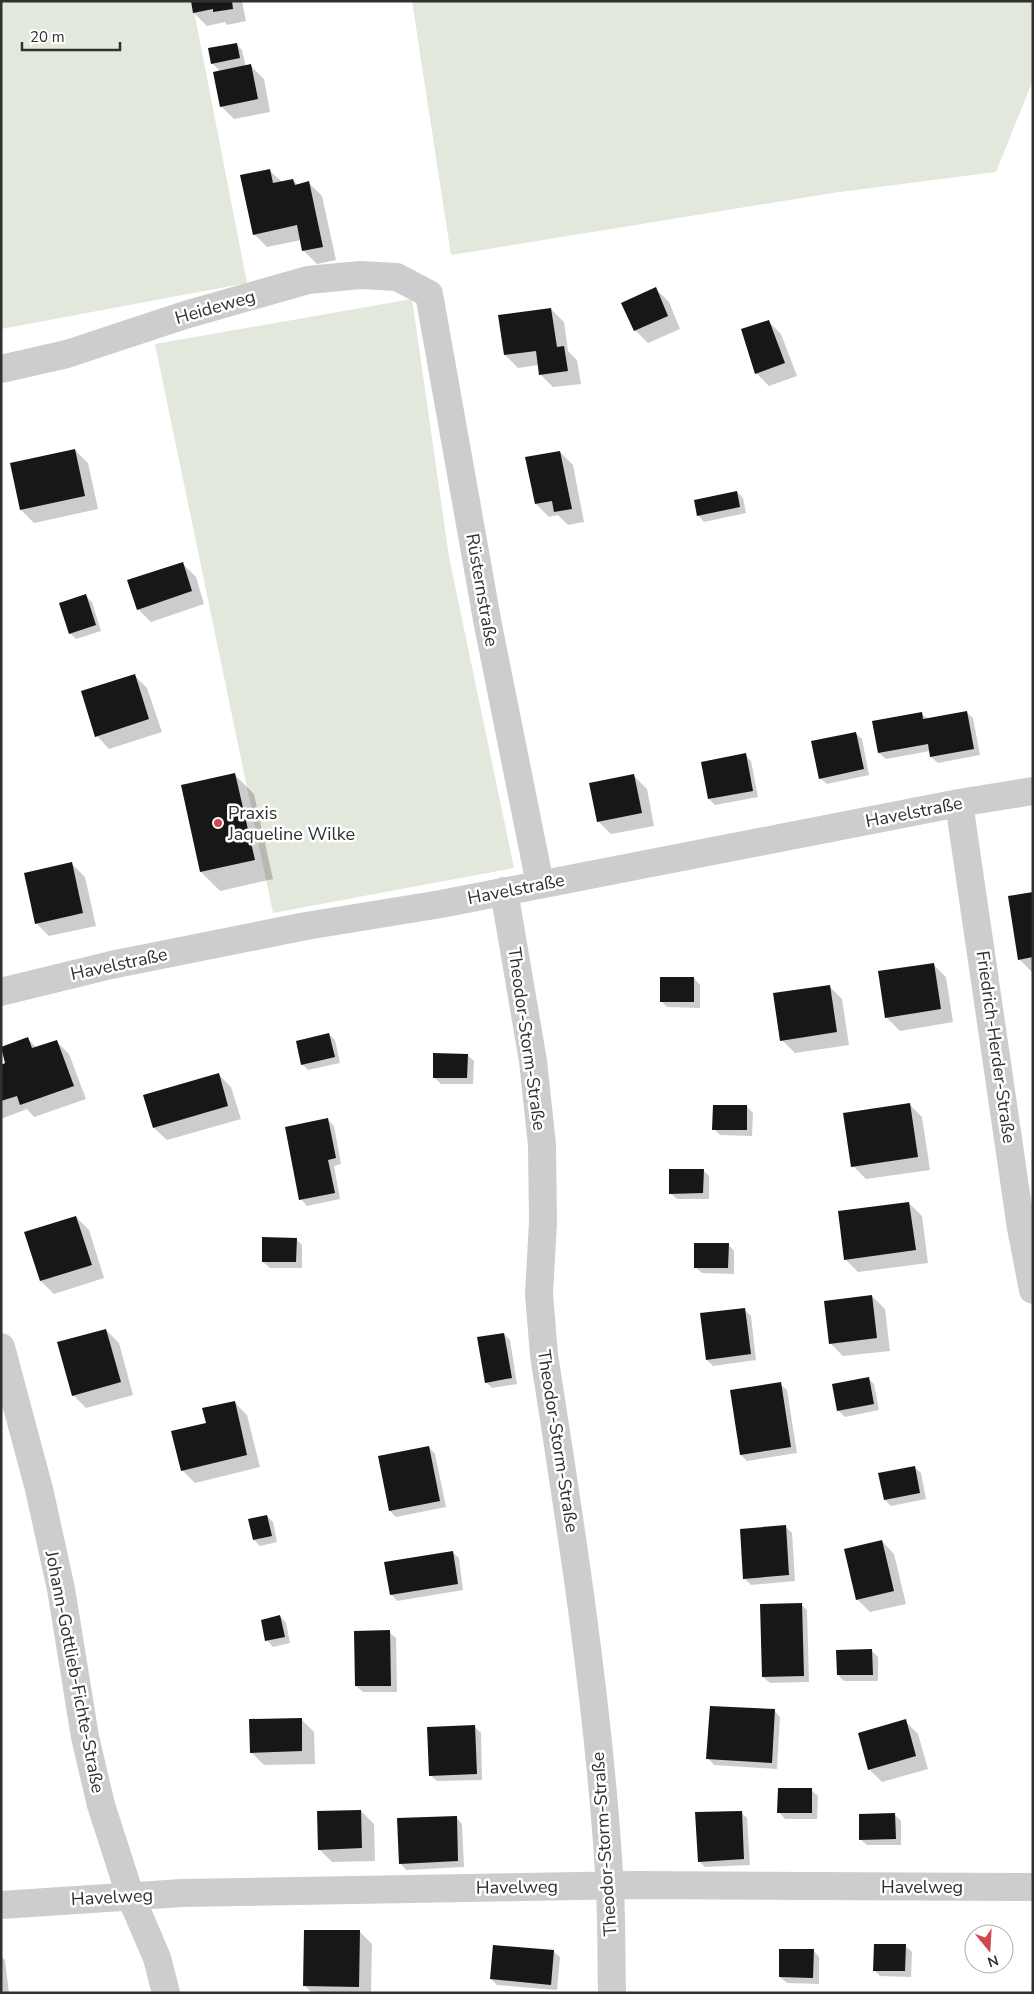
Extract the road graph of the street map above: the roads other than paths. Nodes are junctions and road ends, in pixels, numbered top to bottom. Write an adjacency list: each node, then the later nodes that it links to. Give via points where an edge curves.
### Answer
1 (429, 294): 2 (street, Heideweg, via 397,277 360,275 308,280 185,315 67,354); 5 (street, Rüsternstraße, via 488,625)
2 (1, 369)
3 (1033, 791): 4 (street, Havelstraße)
4 (959, 803): 5 (street, Havelstraße); 8 (street, Friedrich-Herder-Straße, via 1021,1228)
5 (540, 884): 6 (street, Havelstraße)
6 (504, 891): 7 (street, Havelstraße, via 111,965); 10 (street, Theodor-Storm-Straße, via 533,1061 542,1145 543,1222 539,1294 544,1355 589,1660)
7 (1, 992)
8 (1033, 1290)
9 (1, 1347): 12 (street, Johann-Gottlieb-Fichte-Straße, via 40,1489 98,1796)
10 (610, 1886): 11 (street, Havelweg); 12 (street, Havelweg); 15 (street, Theodor-Storm-Straße)
11 (1033, 1887)
12 (130, 1895): 13 (street, Havelweg); 14 (street, Johann-Gottlieb-Fichte-Straße, via 154,1951)
13 (1, 1905)
14 (166, 1993)
15 (612, 1993)

